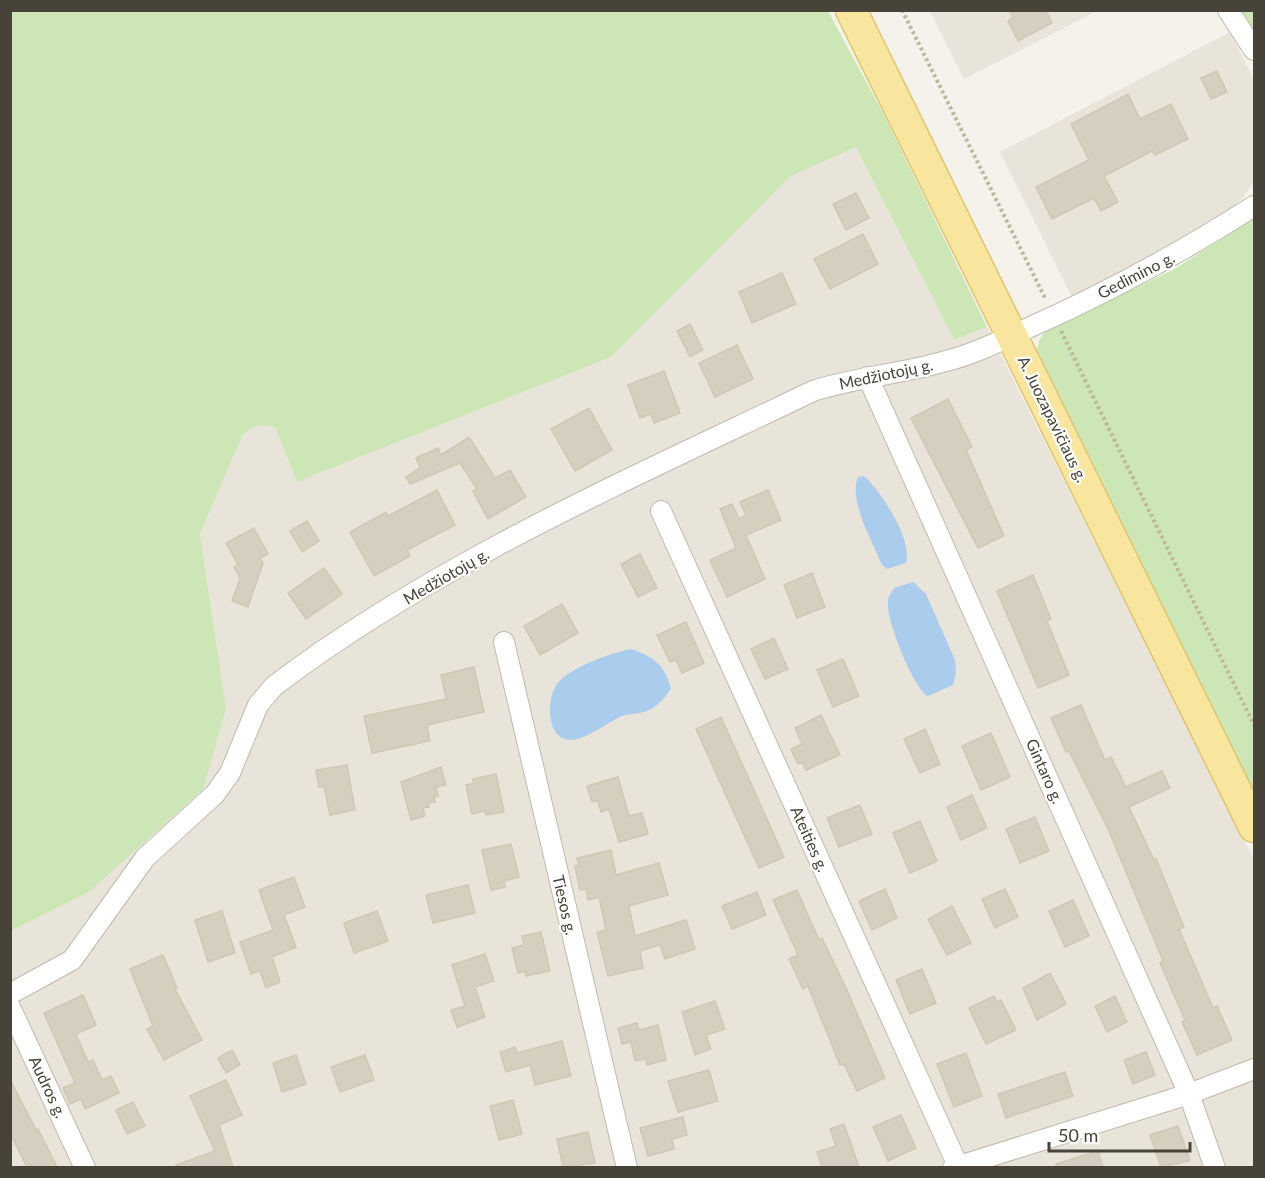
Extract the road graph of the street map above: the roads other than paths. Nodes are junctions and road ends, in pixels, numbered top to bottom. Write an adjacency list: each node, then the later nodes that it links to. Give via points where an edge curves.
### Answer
1 (852, 10): 5 (main road, A. Juozapavičiaus g.)
2 (1228, 10): 3 (street)
3 (1254, 48)
4 (1254, 206): 5 (street, Gedimino g., via 1189,248)
5 (1013, 335): 6 (street, Medžiotojų g., via 945,362); 9 (main road, A. Juozapavičiaus g.)
6 (868, 377): 10 (street, Medžiotojų g., via 813,391 516,536 420,589 295,670 258,705 231,773 215,794 145,858 72,960); 13 (street, Gintaro g.)
7 (661, 511): 16 (street, Ateities g.)
8 (504, 642): 15 (street, Tiesos g.)
9 (1254, 827)
10 (10, 994)
11 (10, 1007): 14 (street, Audros g.)
12 (1254, 1069): 13 (street)
13 (1189, 1094): 16 (street); 17 (street, Gintaro g.)
14 (85, 1167)
15 (627, 1167)
16 (957, 1167)
17 (1215, 1167)

